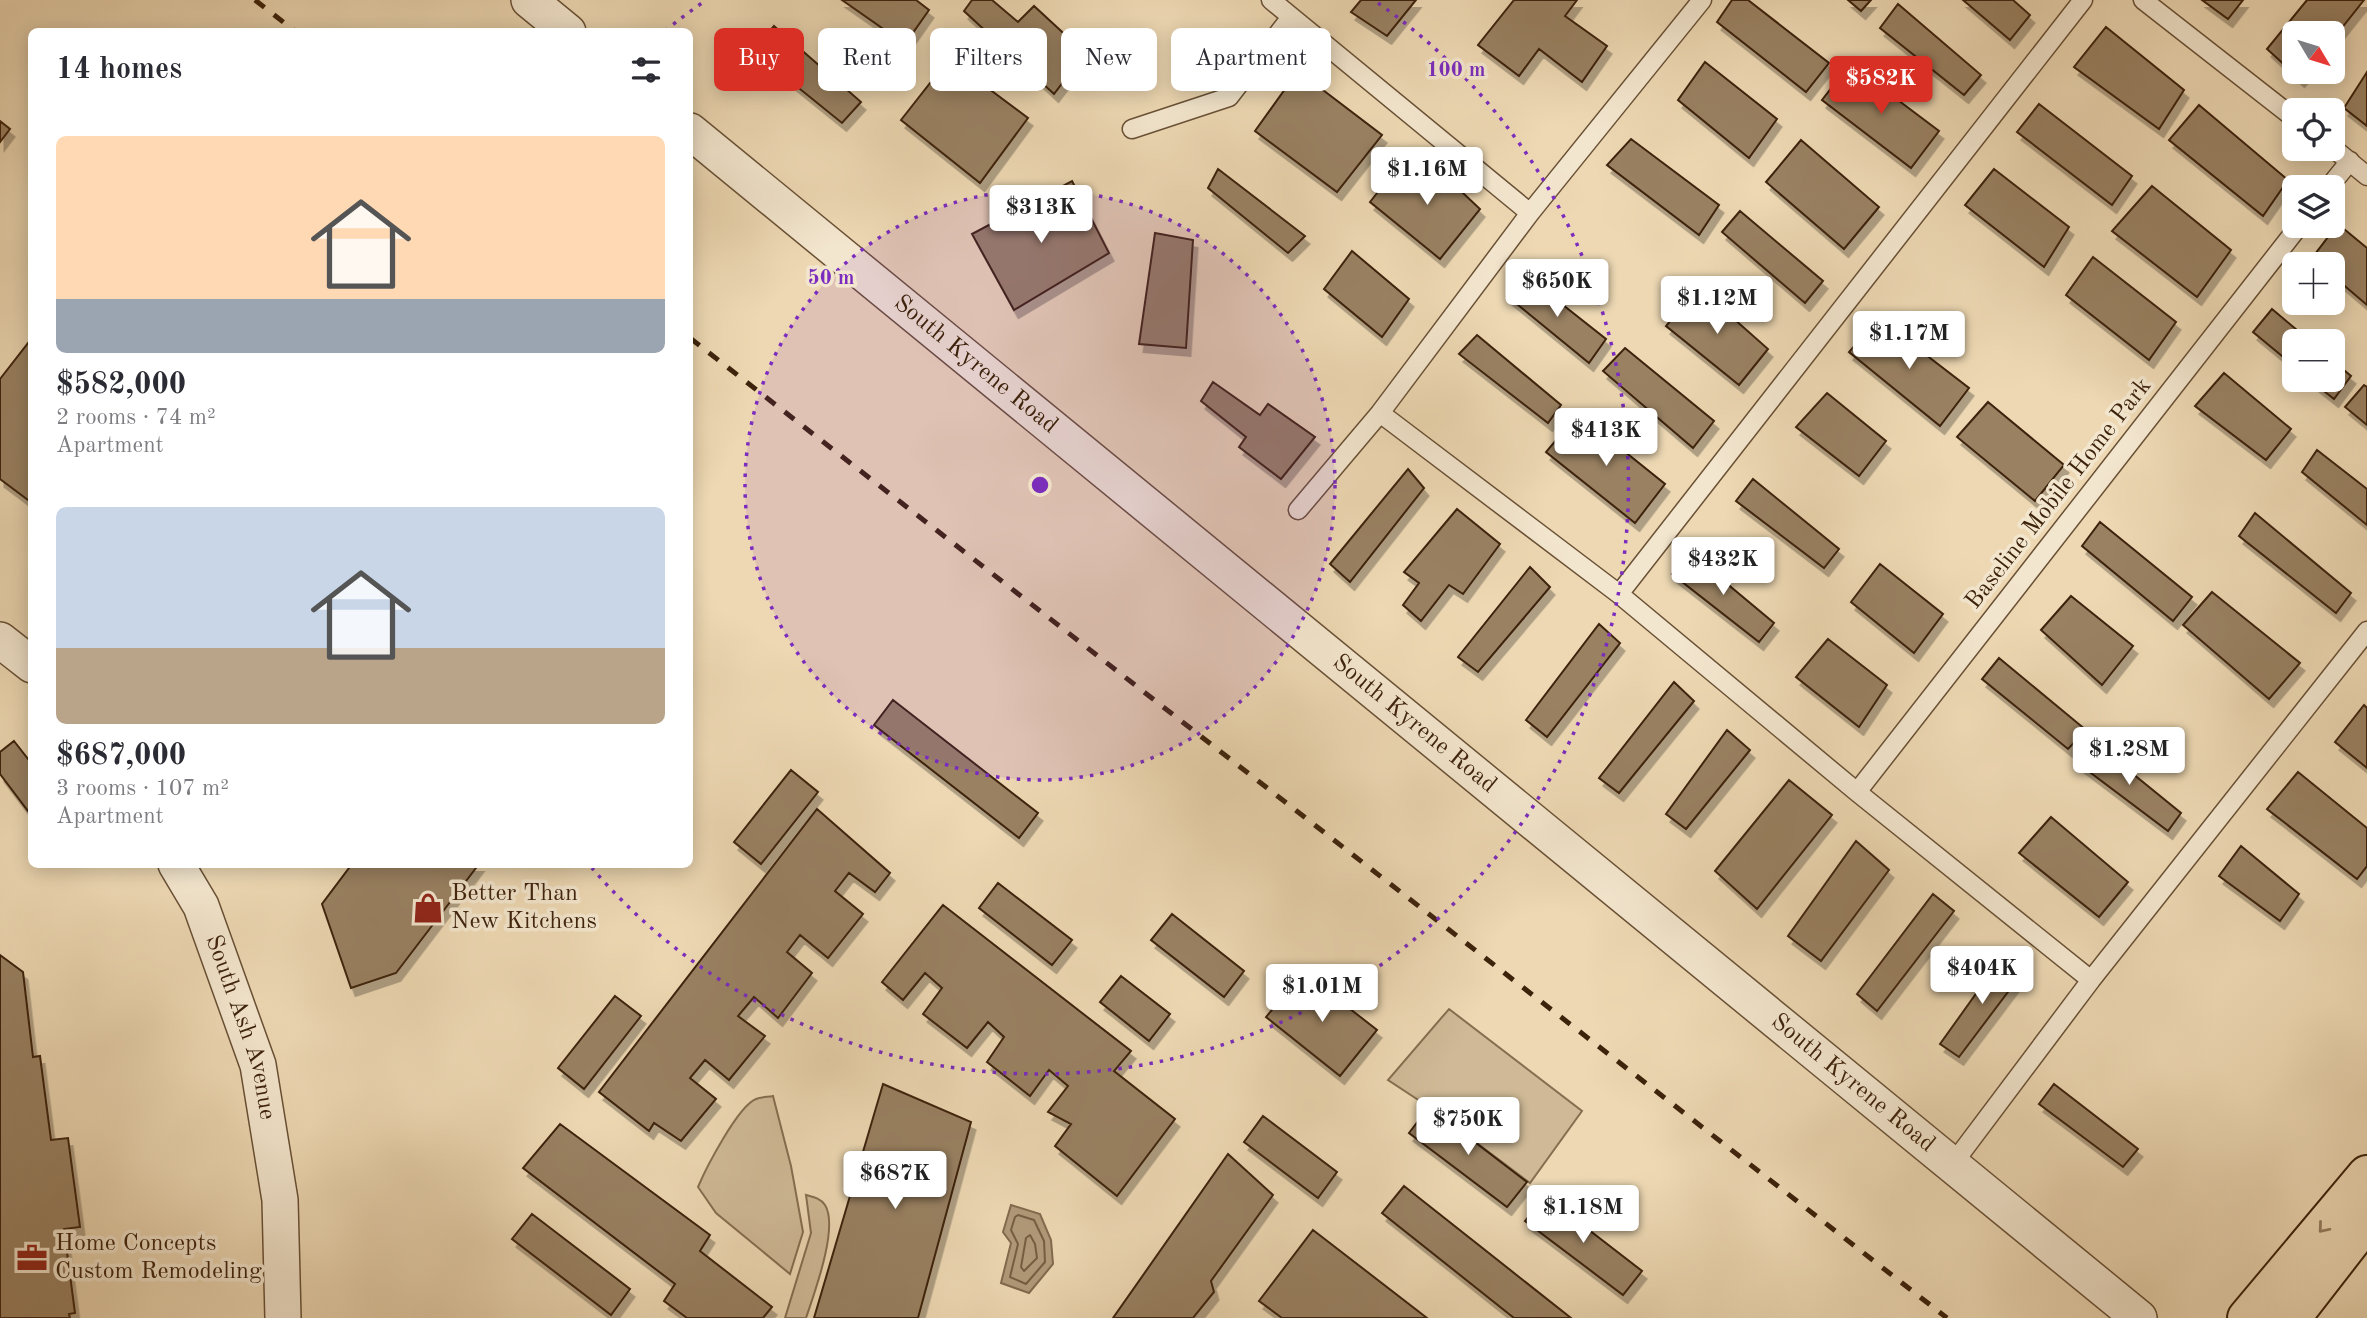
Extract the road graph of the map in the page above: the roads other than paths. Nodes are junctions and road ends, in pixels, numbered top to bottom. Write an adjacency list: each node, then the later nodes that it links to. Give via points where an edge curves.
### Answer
1 (530, 0): 7 (street)
2 (1270, 0): 6 (lane)
3 (1702, 0): 15 (lane)
4 (2083, 0): 19 (lane)
5 (2143, 0): 8 (lane)
6 (1291, 17): 9 (lane, via 1228,97); 15 (lane)
7 (563, 28)
8 (2282, 109)
9 (1132, 129)
10 (693, 133): 26 (street, South Kyrene Road)
11 (2345, 157): 12 (lane)
12 (2350, 161): 13 (lane); 14 (lane)
13 (2339, 175)
14 (2367, 176)
15 (1530, 214): 17 (lane)
16 (2290, 238): 23 (lane, Baseline Mobile Home Park)
17 (1380, 413): 18 (lane); 19 (lane)
18 (1298, 510)
19 (1619, 594): 23 (lane)
20 (2367, 631): 25 (lane)
21 (0, 640): 22 (street)
22 (28, 663)
23 (1857, 792): 25 (lane)
24 (178, 868): 30 (street, South Ash Avenue, via 201,906 258,1065 280,1200)
25 (2091, 980): 26 (lane)
26 (1952, 1165): 29 (street, South Kyrene Road)
27 (2367, 1175): 31 (highway, one-way to 31)
28 (2367, 1220): 32 (highway)
29 (2132, 1312)
30 (283, 1318)
31 (2247, 1318)
32 (2291, 1318)

